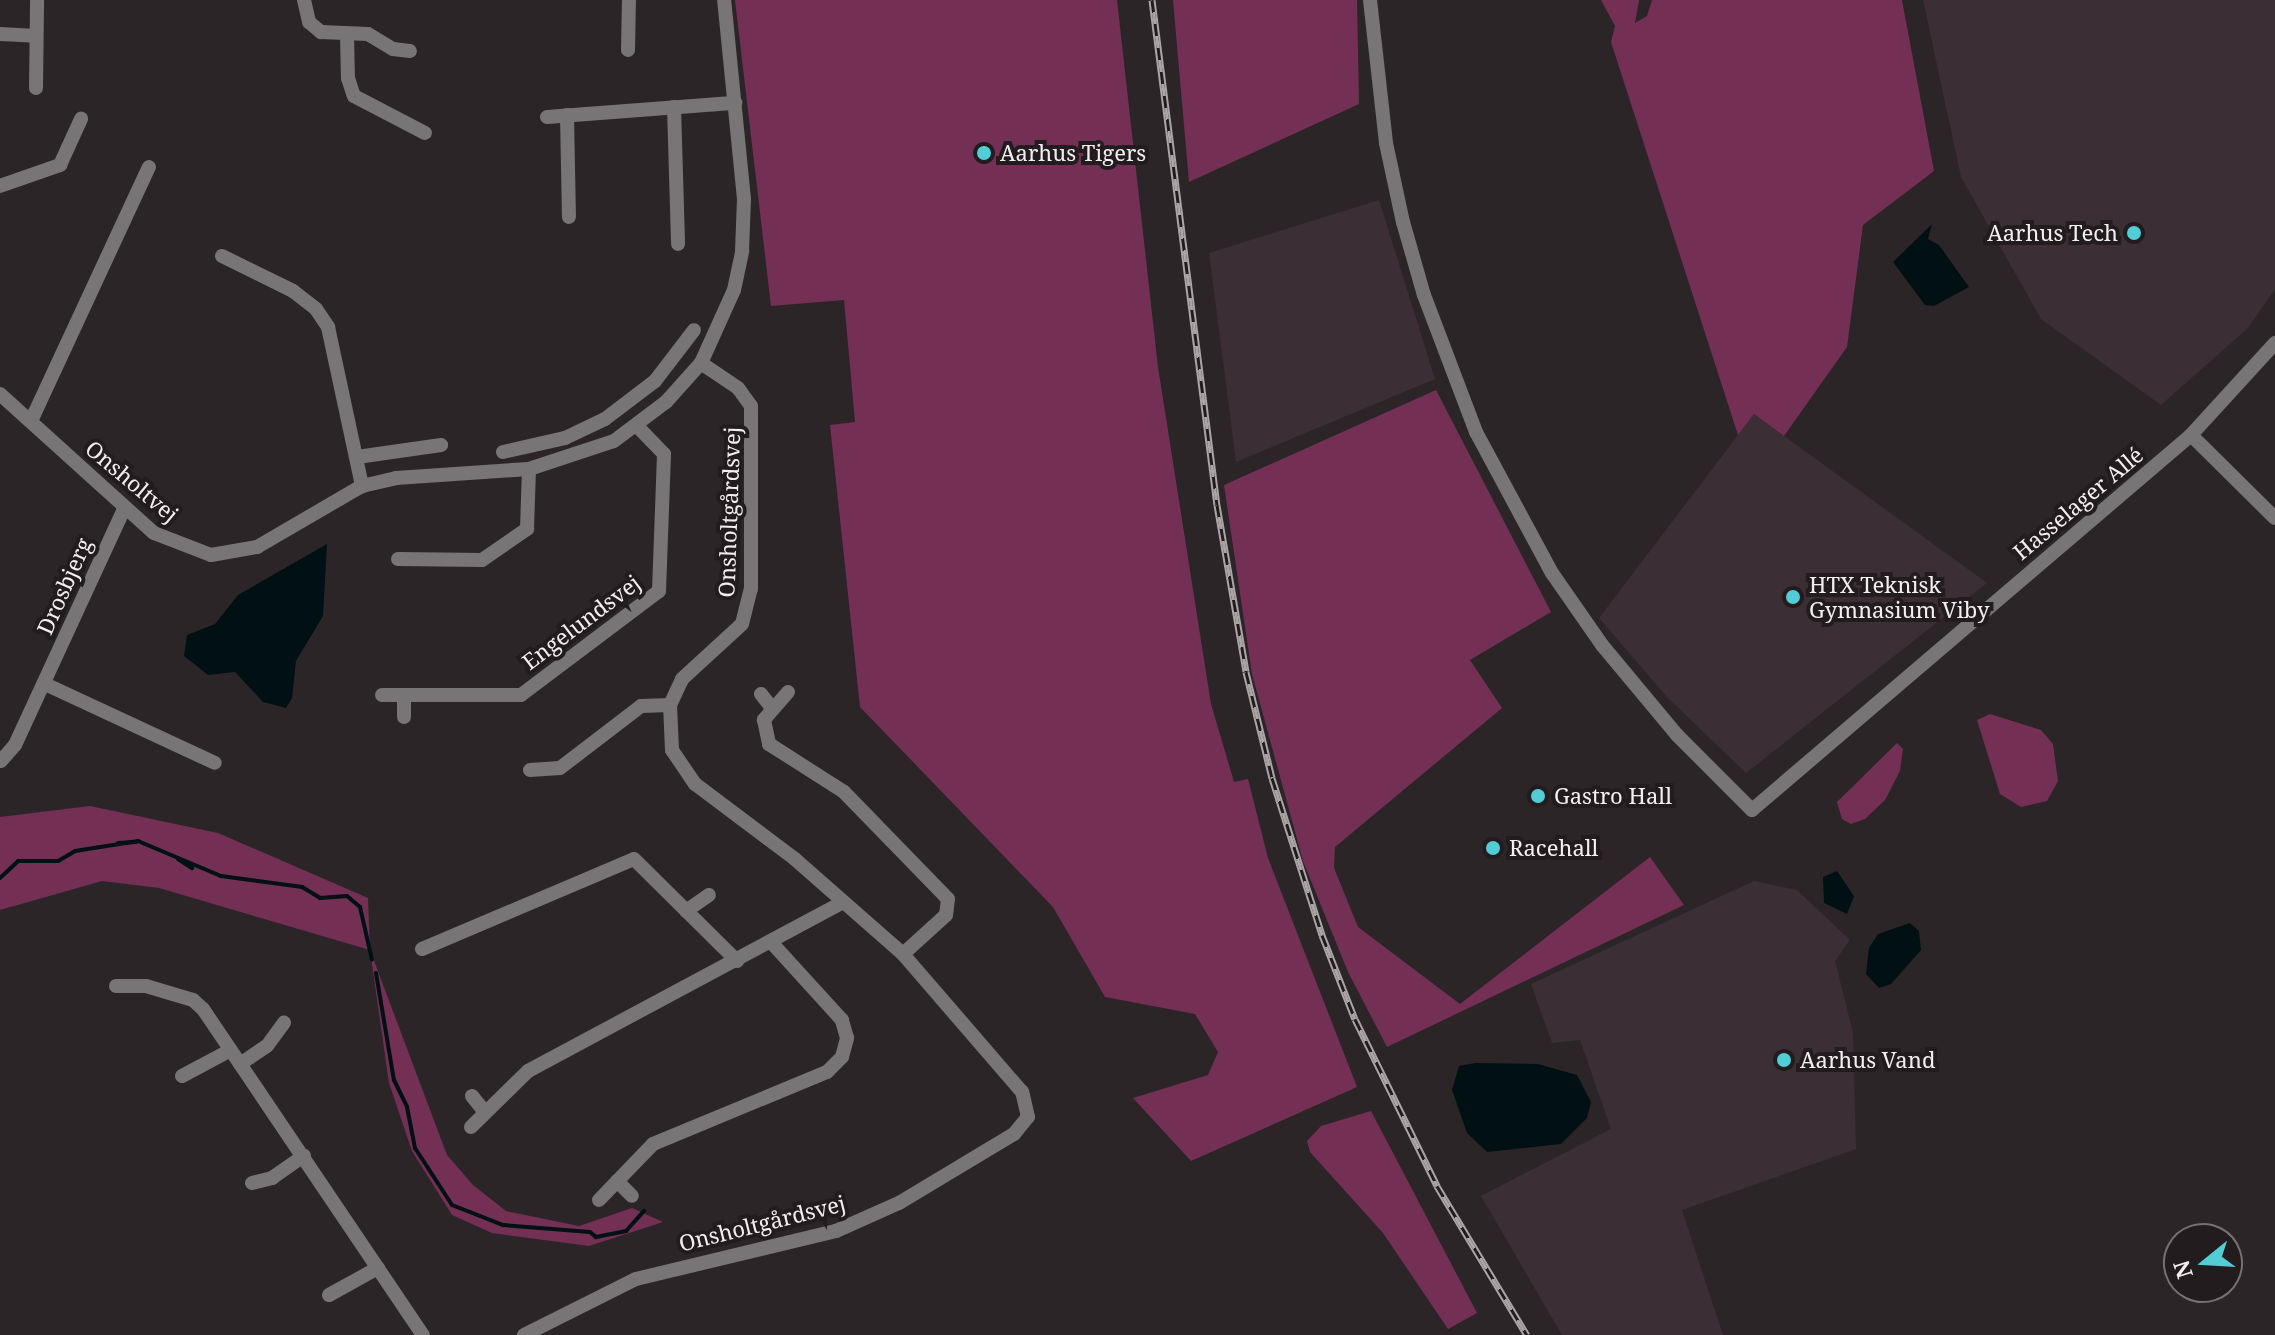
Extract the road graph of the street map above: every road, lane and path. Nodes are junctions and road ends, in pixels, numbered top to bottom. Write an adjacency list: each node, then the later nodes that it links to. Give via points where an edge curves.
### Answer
1 (37, 0): 8 (street)
2 (304, 0): 7 (street, via 314,29)
3 (629, 0): 9 (street)
4 (724, 0): 12 (street)
5 (1370, 0): 31 (street, Hasselager Allé, via 1386,143 1403,222 1424,295 1476,432 1513,507 1602,645 1677,735 1752,810)
6 (0, 34): 8 (street)
7 (347, 35): 10 (street, via 368,34 393,49); 17 (street, via 354,96)
8 (36, 36): 11 (street)
9 (628, 50)
10 (410, 51)
11 (36, 88)
12 (735, 103): 13 (street); 25 (street, via 744,199 742,251 734,290)
13 (674, 107): 14 (street); 21 (street)
14 (567, 115): 15 (street); 20 (street)
15 (547, 117)
16 (81, 119): 19 (street, via 60,165)
17 (425, 133)
18 (149, 167): 29 (street)
19 (0, 186)
20 (569, 217)
21 (678, 244)
22 (222, 256): 34 (street, via 261,273 316,309 335,343)
23 (694, 330): 26 (street)
24 (2273, 353): 31 (street, Hasselager Allé)
25 (701, 363): 27 (street); 45 (street, Onsholtgårdsvej, via 738,388 751,406 751,589 742,624 694,663)
26 (669, 365): 27 (street); 33 (street, via 631,401 586,429)
27 (686, 380): 30 (street)
28 (0, 394): 29 (street, Onsholtvej)
29 (31, 421): 37 (street, Onsholtvej)
30 (637, 426): 35 (street, via 590,451); 44 (street, Engelundsvej, via 664,454 659,591 521,695)
31 (2191, 435): 38 (street)
32 (441, 445): 34 (street)
33 (503, 452)
34 (357, 457): 36 (street)
35 (529, 469): 36 (street, via 396,478); 39 (street, via 527,529 482,560)
36 (362, 486): 37 (street, Onsholtvej, via 257,547 211,555 154,533)
37 (125, 507): 40 (street, Drosbjerg)
38 (2275, 518)
39 (398, 559)
40 (45, 684): 48 (street, Drosbjerg, via 15,745); 49 (street)
41 (788, 692): 46 (street)
42 (761, 694): 46 (street)
43 (382, 695): 44 (street, Engelundsvej)
44 (404, 695): 47 (street)
45 (670, 705): 50 (street, via 641,706 560,768); 52 (street, Onsholtgårdsvej, via 672,750 695,784)
46 (772, 708): 56 (street, via 764,720 769,744 844,792 945,892 946,915)
47 (404, 717)
48 (1, 761)
49 (215, 763)
50 (530, 770)
51 (709, 895): 53 (street)
52 (843, 902): 54 (street); 56 (street, Onsholtgårdsvej)
53 (686, 911): 55 (street, via 634,859); 57 (street)
54 (771, 942): 57 (street); 67 (street, via 842,1020 847,1038 842,1057 827,1072 653,1144)
55 (422, 949)
56 (903, 954): 74 (street, Onsholtgårdsvej, via 1022,1092 1028,1117 1014,1134 899,1203 836,1231 636,1279)
57 (737, 961): 64 (street, via 528,1071)
58 (116, 986): 60 (street, via 146,986 193,1000)
59 (284, 1023): 61 (street, via 267,1046)
60 (231, 1050): 61 (street); 62 (street)
61 (240, 1064): 66 (street)
62 (182, 1076)
63 (472, 1096): 64 (street)
64 (485, 1112): 65 (street)
65 (471, 1127)
66 (304, 1156): 68 (street, via 272,1178); 71 (street)
67 (617, 1181): 69 (street); 70 (street)
68 (252, 1183)
69 (632, 1196)
70 (599, 1200)
71 (378, 1268): 72 (street); 73 (street)
72 (329, 1295)
73 (423, 1335)
74 (524, 1335)

